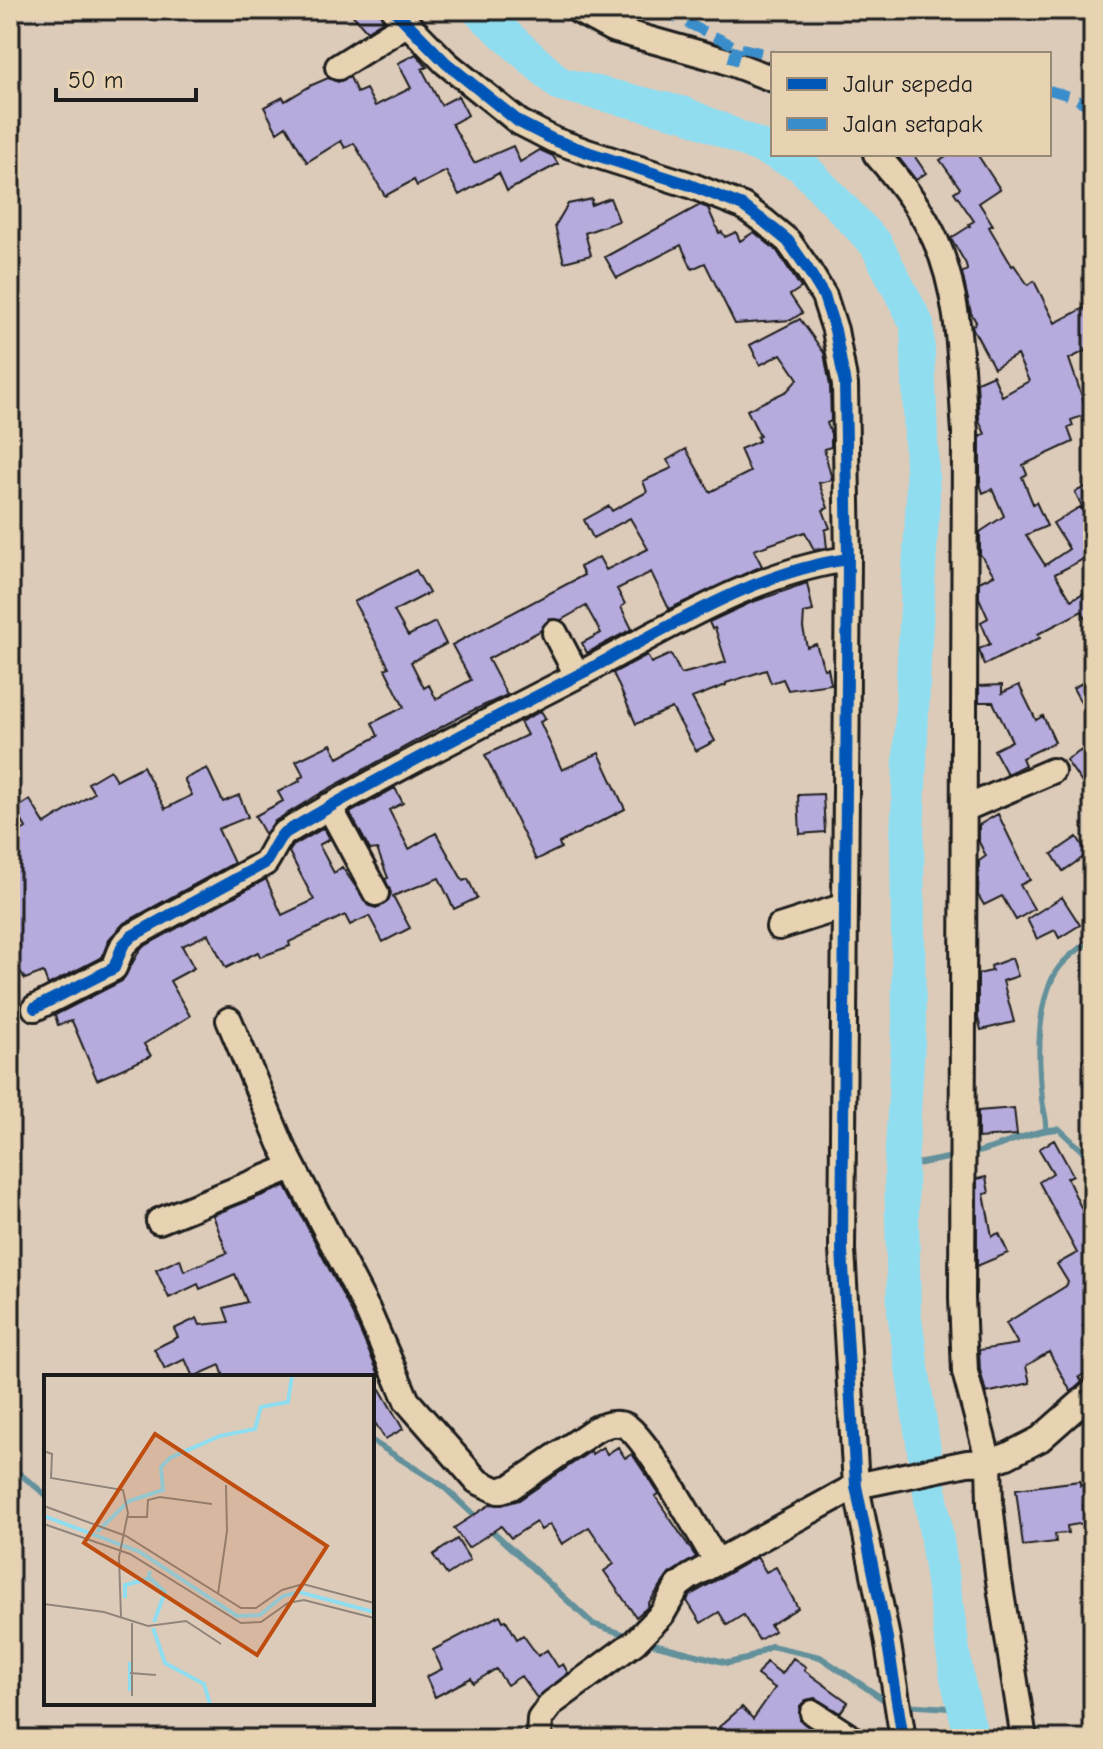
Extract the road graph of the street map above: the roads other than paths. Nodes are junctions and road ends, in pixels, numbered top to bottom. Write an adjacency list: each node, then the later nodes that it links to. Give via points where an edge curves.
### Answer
1 (577, 10): 4 (street, via 612,29)
2 (400, 17): 3 (street); 6 (street, via 519,122 578,149 743,206 788,241 824,296 835,330 845,385)
3 (338, 67)
4 (771, 78)
5 (878, 156): 11 (street, via 934,237 956,321 965,432)
6 (848, 559): 8 (street, via 818,563 713,604); 13 (street)
7 (555, 633): 8 (street)
8 (577, 675): 10 (street)
9 (1052, 771): 11 (street)
10 (329, 806): 12 (street); 15 (street, via 283,834 265,863 132,936 114,968)
11 (964, 809): 20 (street, via 962,1298 965,1372)
12 (376, 893)
13 (845, 906): 14 (street); 21 (street, via 842,1250)
14 (779, 927)
15 (35, 1008)
16 (229, 1020): 17 (street)
17 (292, 1167): 18 (street); 22 (street, via 367,1309 407,1401 477,1481 498,1491 511,1487 596,1429 626,1426 659,1468)
18 (159, 1221)
19 (1093, 1392): 20 (street, via 1040,1439 1007,1456)
20 (978, 1462): 21 (street); 27 (street, via 990,1504)
21 (864, 1485): 22 (street); 26 (street)
22 (716, 1561): 24 (street, via 678,1586 662,1614 635,1642 552,1703 540,1719)
23 (813, 1713): 25 (street)
24 (539, 1739)
25 (853, 1739)
26 (903, 1739)
27 (1024, 1739)

